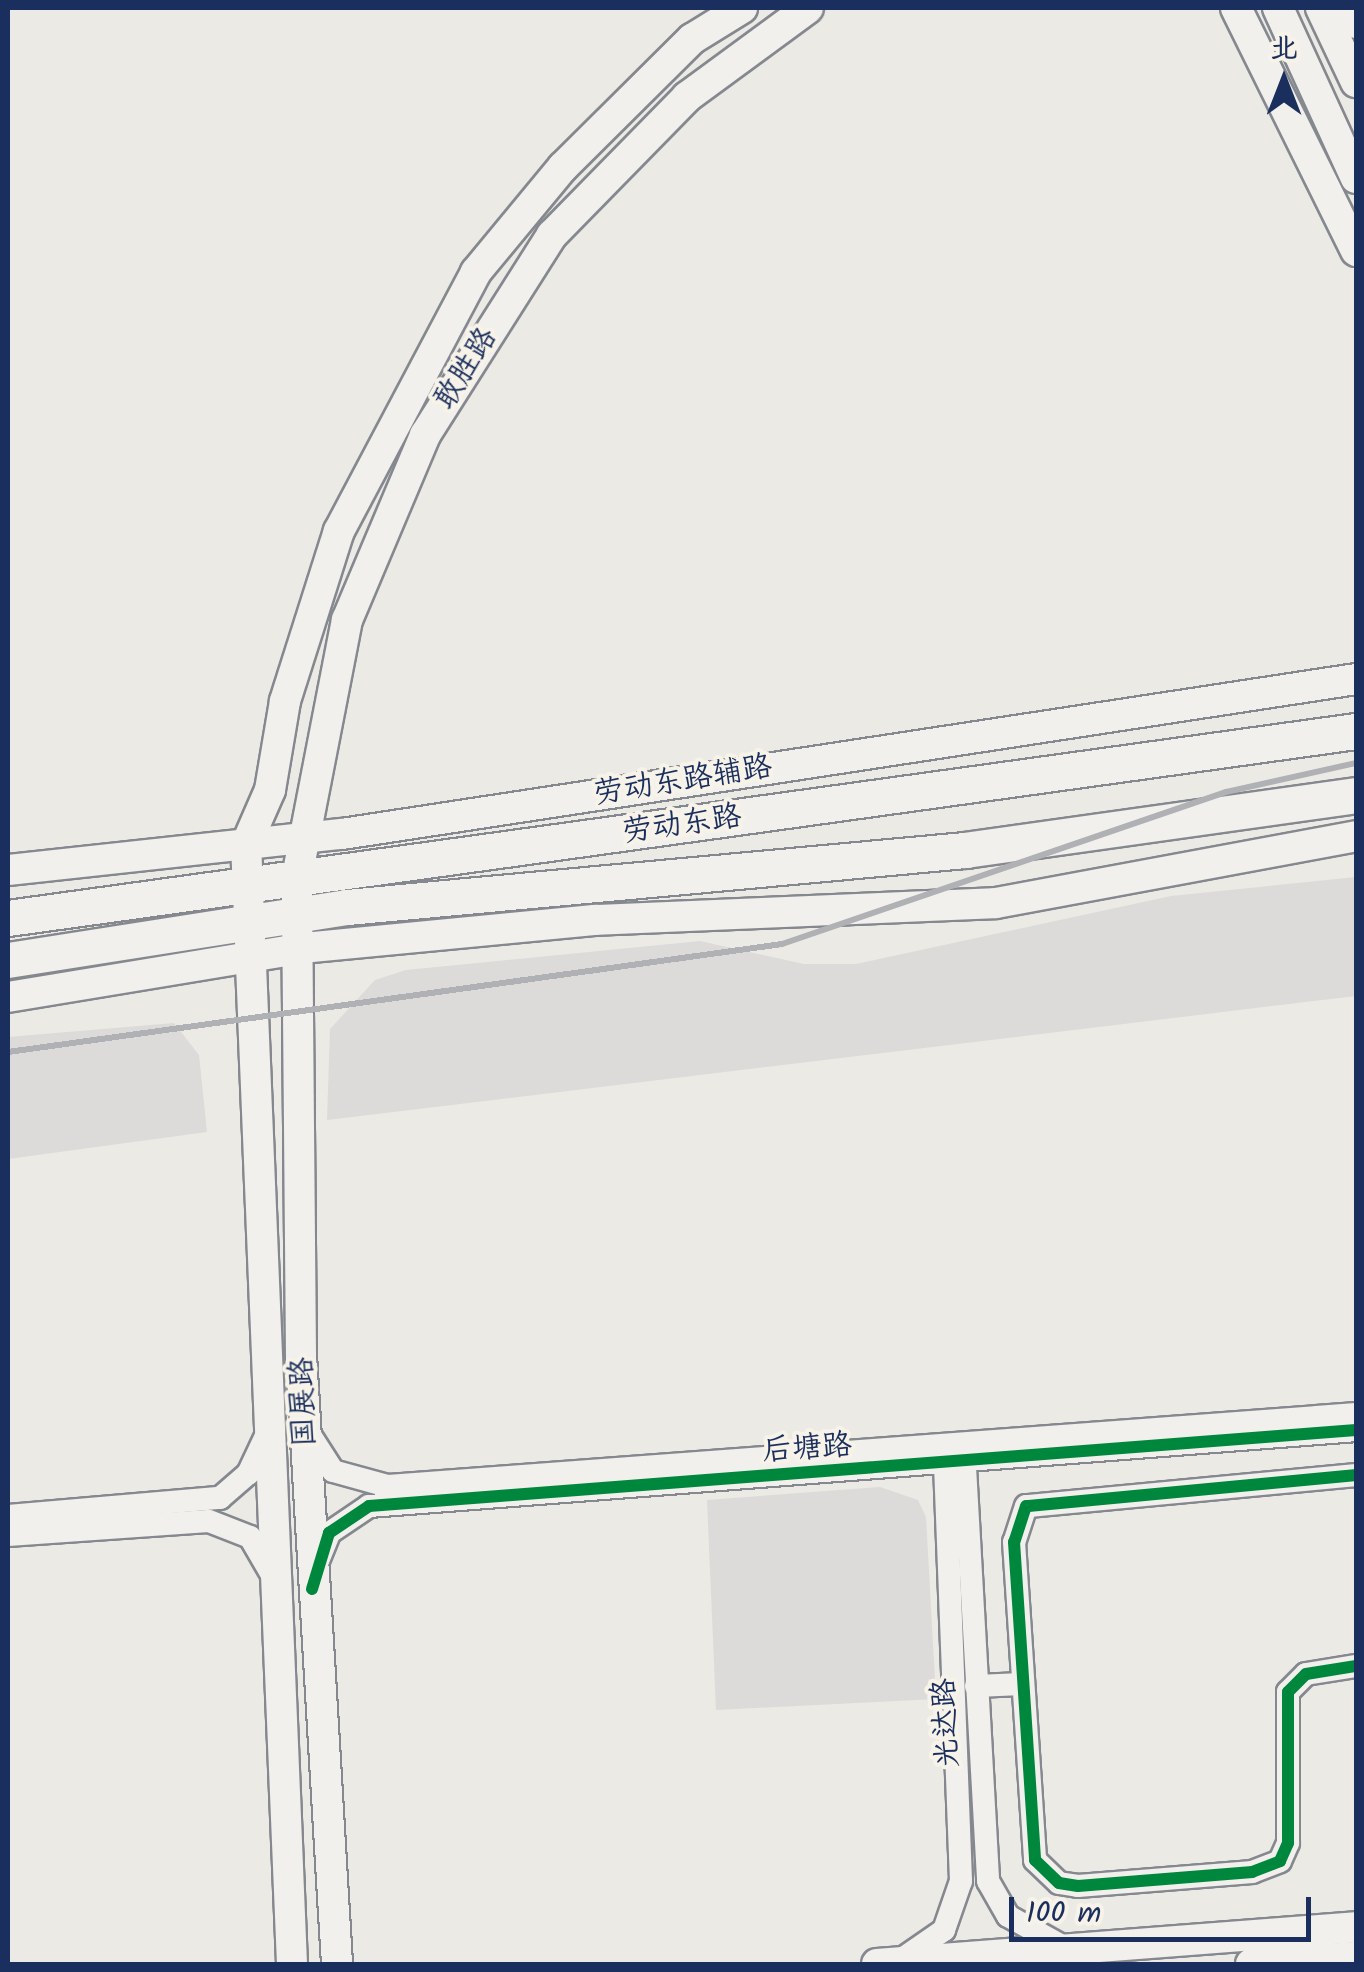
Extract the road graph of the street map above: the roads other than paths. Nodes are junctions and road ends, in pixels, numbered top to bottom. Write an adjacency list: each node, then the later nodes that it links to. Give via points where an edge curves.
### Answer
1 (742, 8): 16 (main road, 敢胜路, via 692,39 563,166 476,272 339,531 285,700 270,790)
2 (808, 8): 15 (main road, 敢胜路, via 687,97 552,235 425,434 348,620)
3 (1236, 8): 10 (main road)
4 (1278, 8): 9 (main road)
5 (1321, 8): 8 (main road)
6 (1348, 8): 7 (main road)
7 (1356, 23)
8 (1356, 82)
9 (1356, 178)
10 (1356, 251)
11 (1356, 679): 15 (main road, 劳动东路辅路)
12 (1356, 730): 18 (highway, 劳动东路)
13 (1356, 795): 21 (highway, 劳动东路)
14 (1356, 836): 21 (main road, via 996,903)
15 (298, 839): 16 (main road, 劳动东路辅路); 18 (main road, 国展路)
16 (246, 844): 17 (main road, 劳动东路辅路); 19 (main road, 国展路)
17 (8, 870)
18 (296, 877): 19 (highway, 劳动东路); 21 (main road, 国展路)
19 (249, 882): 20 (highway, 劳动东路); 22 (main road, 国展路)
20 (8, 918)
21 (300, 932): 22 (highway, 劳动东路); 26 (main road, 国展路)
22 (248, 939): 23 (highway, 劳动东路); 24 (main road); 27 (main road, 国展路)
23 (8, 960)
24 (8, 997)
25 (1356, 1414): 29 (street, 后塘路)
26 (304, 1422): 29 (street, 后塘路, via 332,1471 368,1486); 33 (main road, 国展路)
27 (268, 1428): 31 (street, via 258,1460 220,1498); 34 (main road, 国展路)
28 (1356, 1430): 29 (street, 后塘路)
29 (954, 1453): 33 (street, 后塘路, via 352,1510 329,1532); 37 (street, 光达路); 41 (street, 光达路, via 961,1882 944,1930)
30 (1356, 1476): 36 (street, via 1026,1506 1014,1542)
31 (8, 1516)
32 (8, 1536): 34 (street, via 223,1523 262,1549)
33 (312, 1588): 43 (main road, 国展路)
34 (276, 1590): 42 (main road, 国展路)
35 (1356, 1666): 36 (street, via 1306,1674 1288,1692 1288,1843 1280,1861 1252,1872 1078,1886 1059,1883 1034,1860)
36 (1022, 1684): 37 (street)
37 (976, 1686): 39 (street, 光达路, via 988,1881 1026,1930)
38 (1356, 1927): 39 (main road)
39 (1077, 1948): 41 (main road)
40 (1344, 1958): 45 (main road)
41 (892, 1963): 44 (main road)
42 (292, 1964)
43 (337, 1964)
44 (877, 1964)
45 (1251, 1964)

